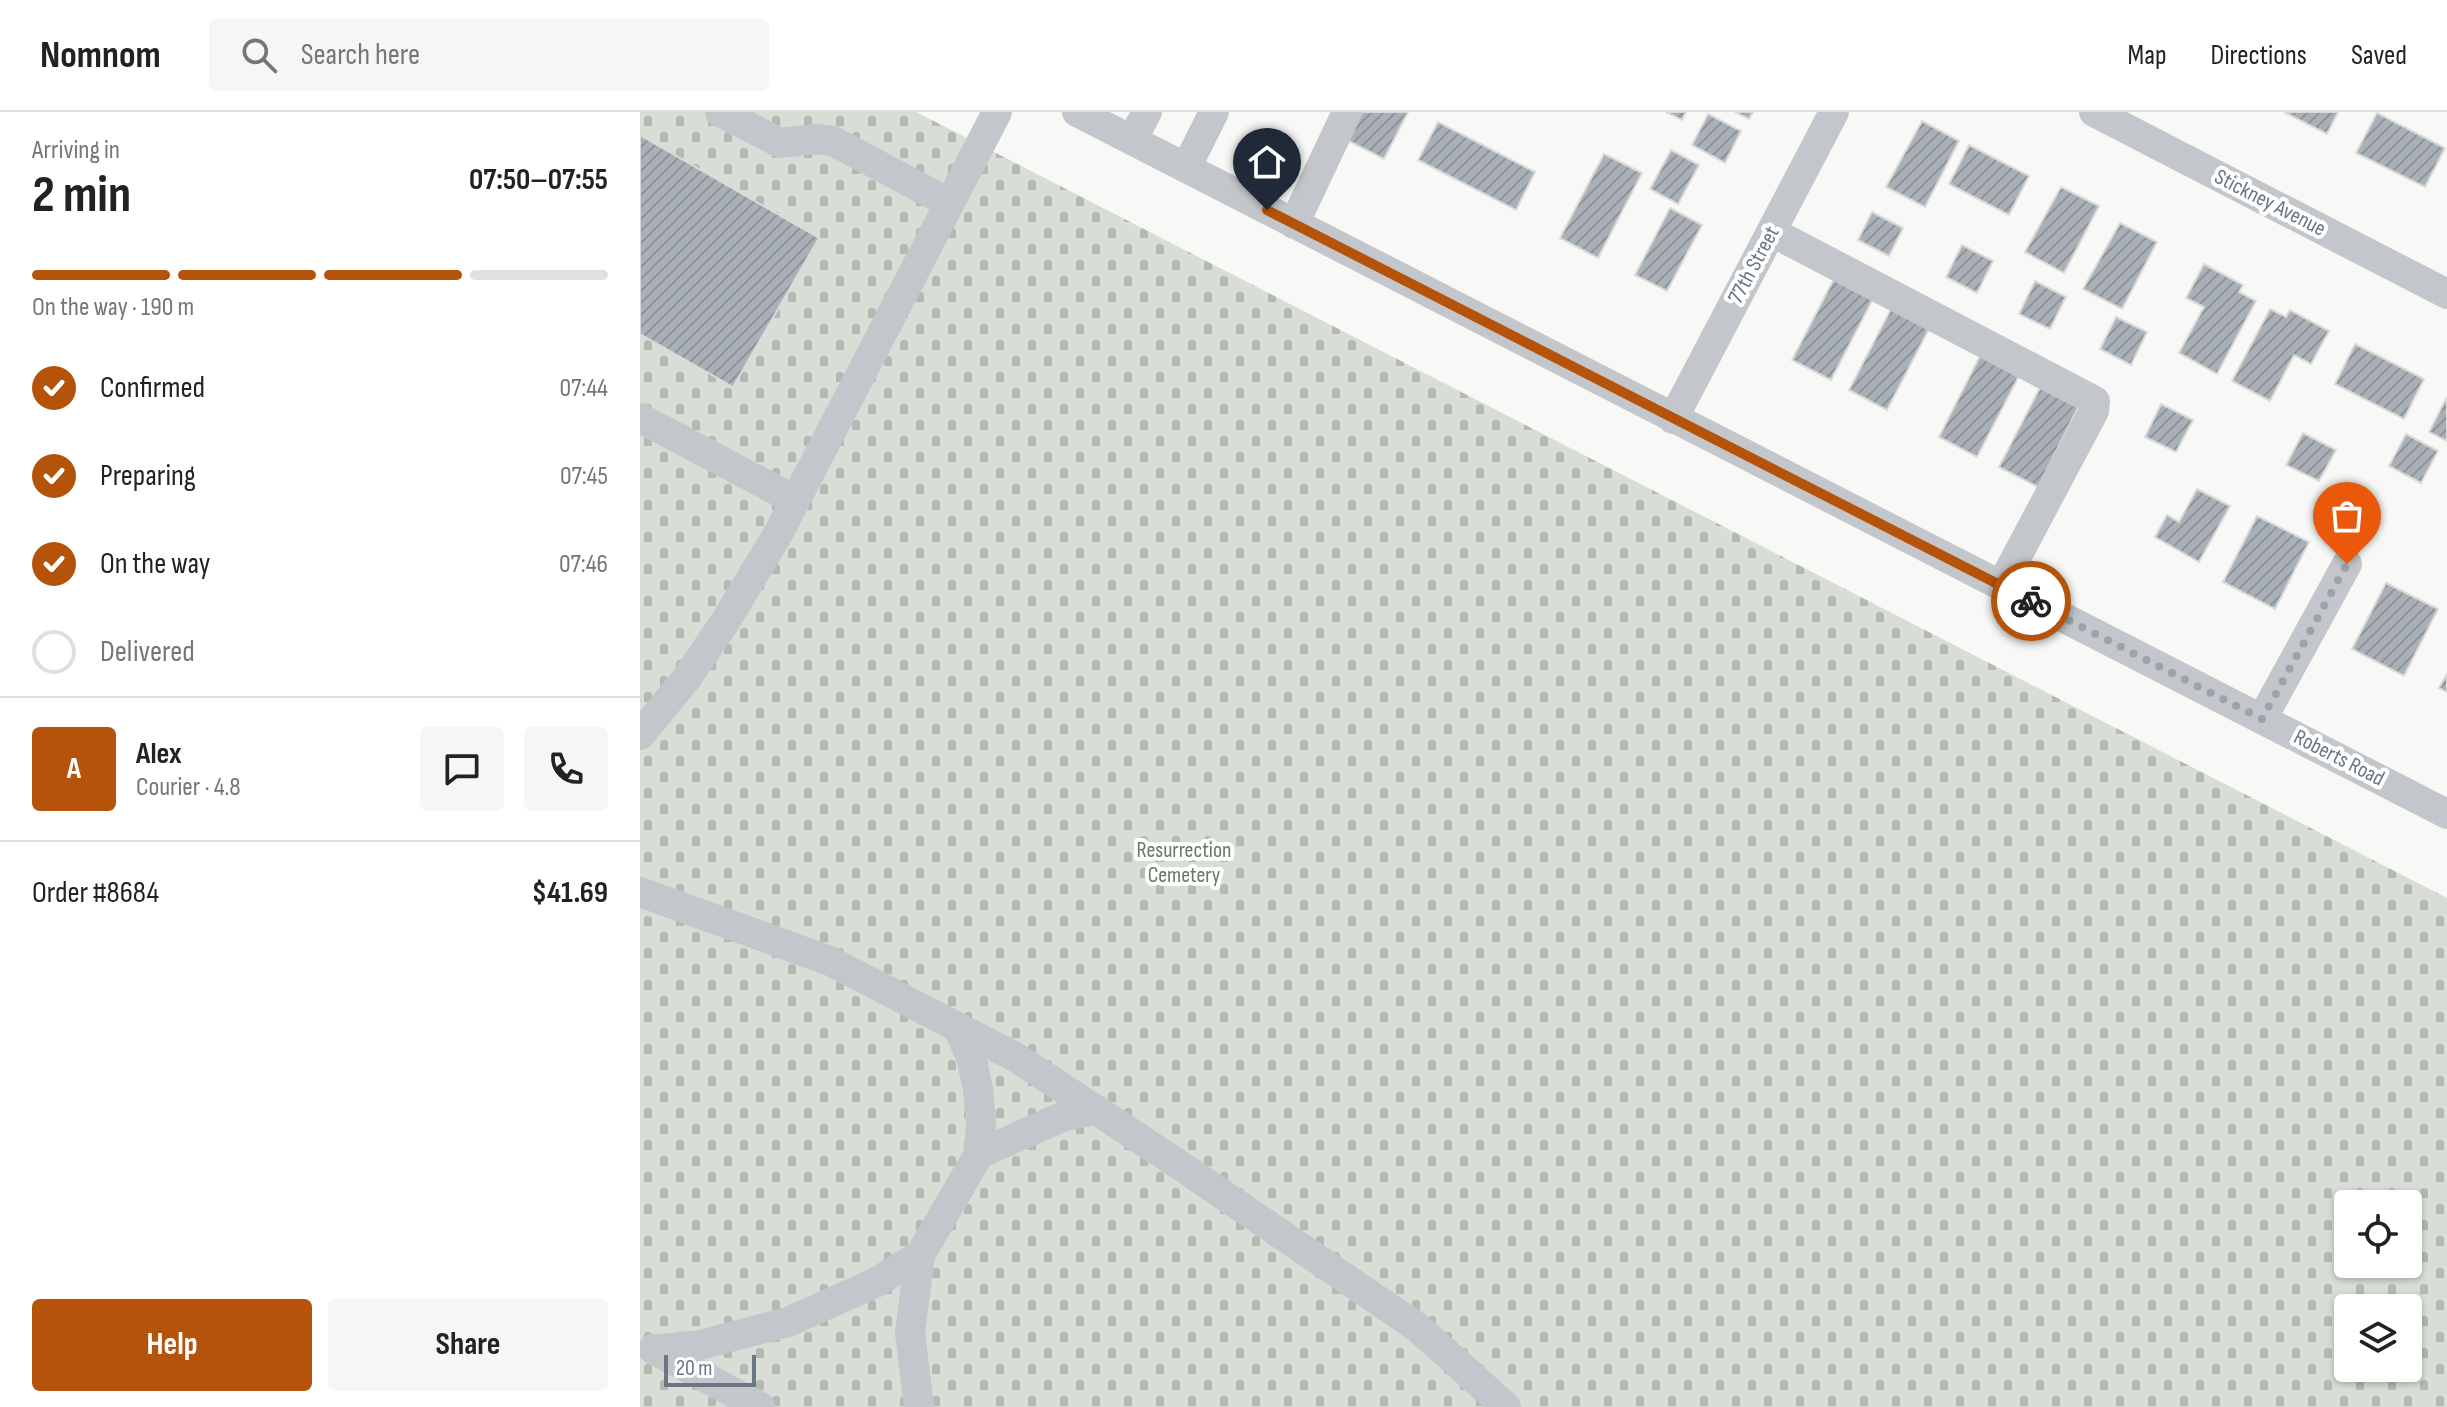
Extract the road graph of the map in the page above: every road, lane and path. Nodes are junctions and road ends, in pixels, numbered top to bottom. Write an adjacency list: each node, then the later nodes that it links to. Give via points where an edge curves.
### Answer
1 (720, 112): 11 (street, via 780,143 833,141)
2 (997, 112): 11 (street)
3 (1077, 112): 9 (street, Roberts Road)
4 (1147, 112): 9 (street)
5 (1214, 112): 10 (street)
6 (1347, 112): 12 (street)
7 (1834, 112): 13 (street, 77th Street)
8 (2094, 112): 14 (street, Stickney Avenue)
9 (1132, 140): 10 (street, Roberts Road)
10 (1186, 168): 12 (street, Roberts Road)
11 (949, 203): 17 (street)
12 (1294, 224): 16 (street, Roberts Road)
13 (1772, 232): 16 (street, 77th Street); 19 (street, via 2095,401)
14 (2447, 294)
15 (640, 418): 17 (street)
16 (1673, 419): 19 (street, Roberts Road)
17 (795, 500): 21 (street, via 725,622)
18 (2347, 564): 20 (street)
19 (2001, 586): 20 (street, Roberts Road)
20 (2262, 719): 22 (street, Roberts Road)
21 (640, 735)
22 (2447, 814)
23 (640, 892): 24 (street, via 830,961)
24 (958, 1028): 25 (street, via 1017,1058); 26 (street, via 978,1089)
25 (1096, 1110): 26 (street, via 1064,1116); 31 (street, via 1417,1327)
26 (979, 1154): 27 (street)
27 (920, 1255): 28 (street, via 877,1282 788,1322 700,1345); 30 (street, via 910,1333)
28 (647, 1346): 29 (street)
29 (760, 1407)
30 (919, 1407)
31 (1506, 1407)

